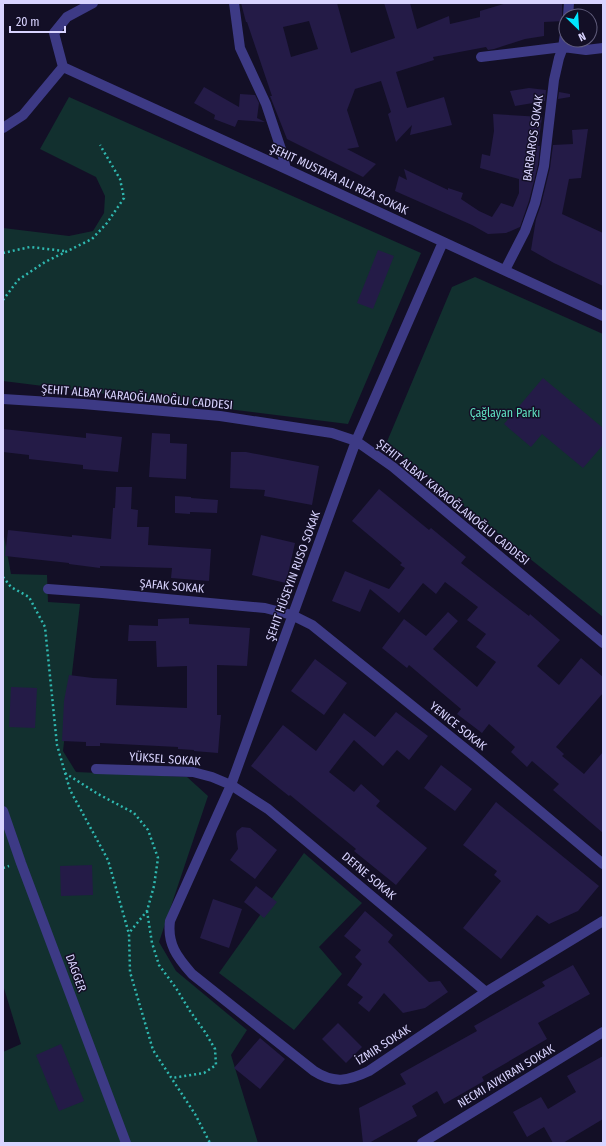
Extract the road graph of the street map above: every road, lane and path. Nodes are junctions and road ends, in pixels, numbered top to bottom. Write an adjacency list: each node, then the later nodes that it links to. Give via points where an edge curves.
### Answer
1 (93, 3): 8 (street, via 67,17 54,33)
2 (234, 3): 11 (street, via 240,48 266,104)
3 (558, 48): 7 (street)
4 (563, 48): 15 (street, BARBAROS SOKAK, via 554,80 544,166 535,203 525,231)
5 (571, 48): 6 (street)
6 (603, 48)
7 (481, 57)
8 (63, 67): 9 (street, via 23,115); 11 (street)
9 (3, 128)
10 (100, 145): 13 (path, via 120,179 124,198 92,239)
11 (286, 169): 12 (street)
12 (443, 242): 15 (street); 19 (street, ŞEHIT HÜSEYIN RUSO SOKAK)
13 (65, 252): 14 (path, via 30,247); 16 (path, via 18,280)
14 (3, 253)
15 (505, 270): 17 (street)
16 (3, 300)
17 (603, 316)
18 (3, 399): 19 (street, ŞEHIT ALBAY KARAOĞLANOĞLU CADDESI, via 220,416 332,433)
19 (356, 441): 22 (street, ŞEHIT HÜSEYIN RUSO SOKAK); 23 (street, ŞEHIT ALBAY KARAOĞLANOĞLU CADDESI, via 393,467)
20 (3, 577): 25 (path, via 11,587 29,597 45,627 57,745)
21 (48, 589): 22 (street, ŞAFAK SOKAK, via 265,608)
22 (292, 615): 26 (street, ŞEHIT HÜSEYIN RUSO SOKAK); 28 (street, YENICE SOKAK, via 312,625)
23 (603, 643)
24 (96, 769): 26 (street, YÜKSEL SOKAK, via 193,772 212,776)
25 (65, 773): 29 (path, via 134,813 148,830 158,858); 32 (path, via 70,790 108,860)
26 (231, 786): 30 (street, ŞEHIT HÜSEYIN RUSO SOKAK); 33 (street, DEFNE SOKAK, via 268,809)
27 (3, 811): 36 (street, DAGGER)
28 (603, 864)
29 (147, 911): 32 (path); 35 (path, via 159,966 215,1049 216,1065 204,1073)
30 (170, 921): 33 (street, İZMIR SOKAK, via 169,931 173,949 192,974 324,1078 348,1079 369,1071)
31 (603, 921): 33 (street, İZMIR SOKAK)
32 (129, 934): 35 (path, via 132,979 154,1050)
33 (486, 992)
34 (603, 1032): 38 (street)
35 (172, 1078): 37 (path)
36 (126, 1143)
37 (210, 1143)
38 (422, 1143)

